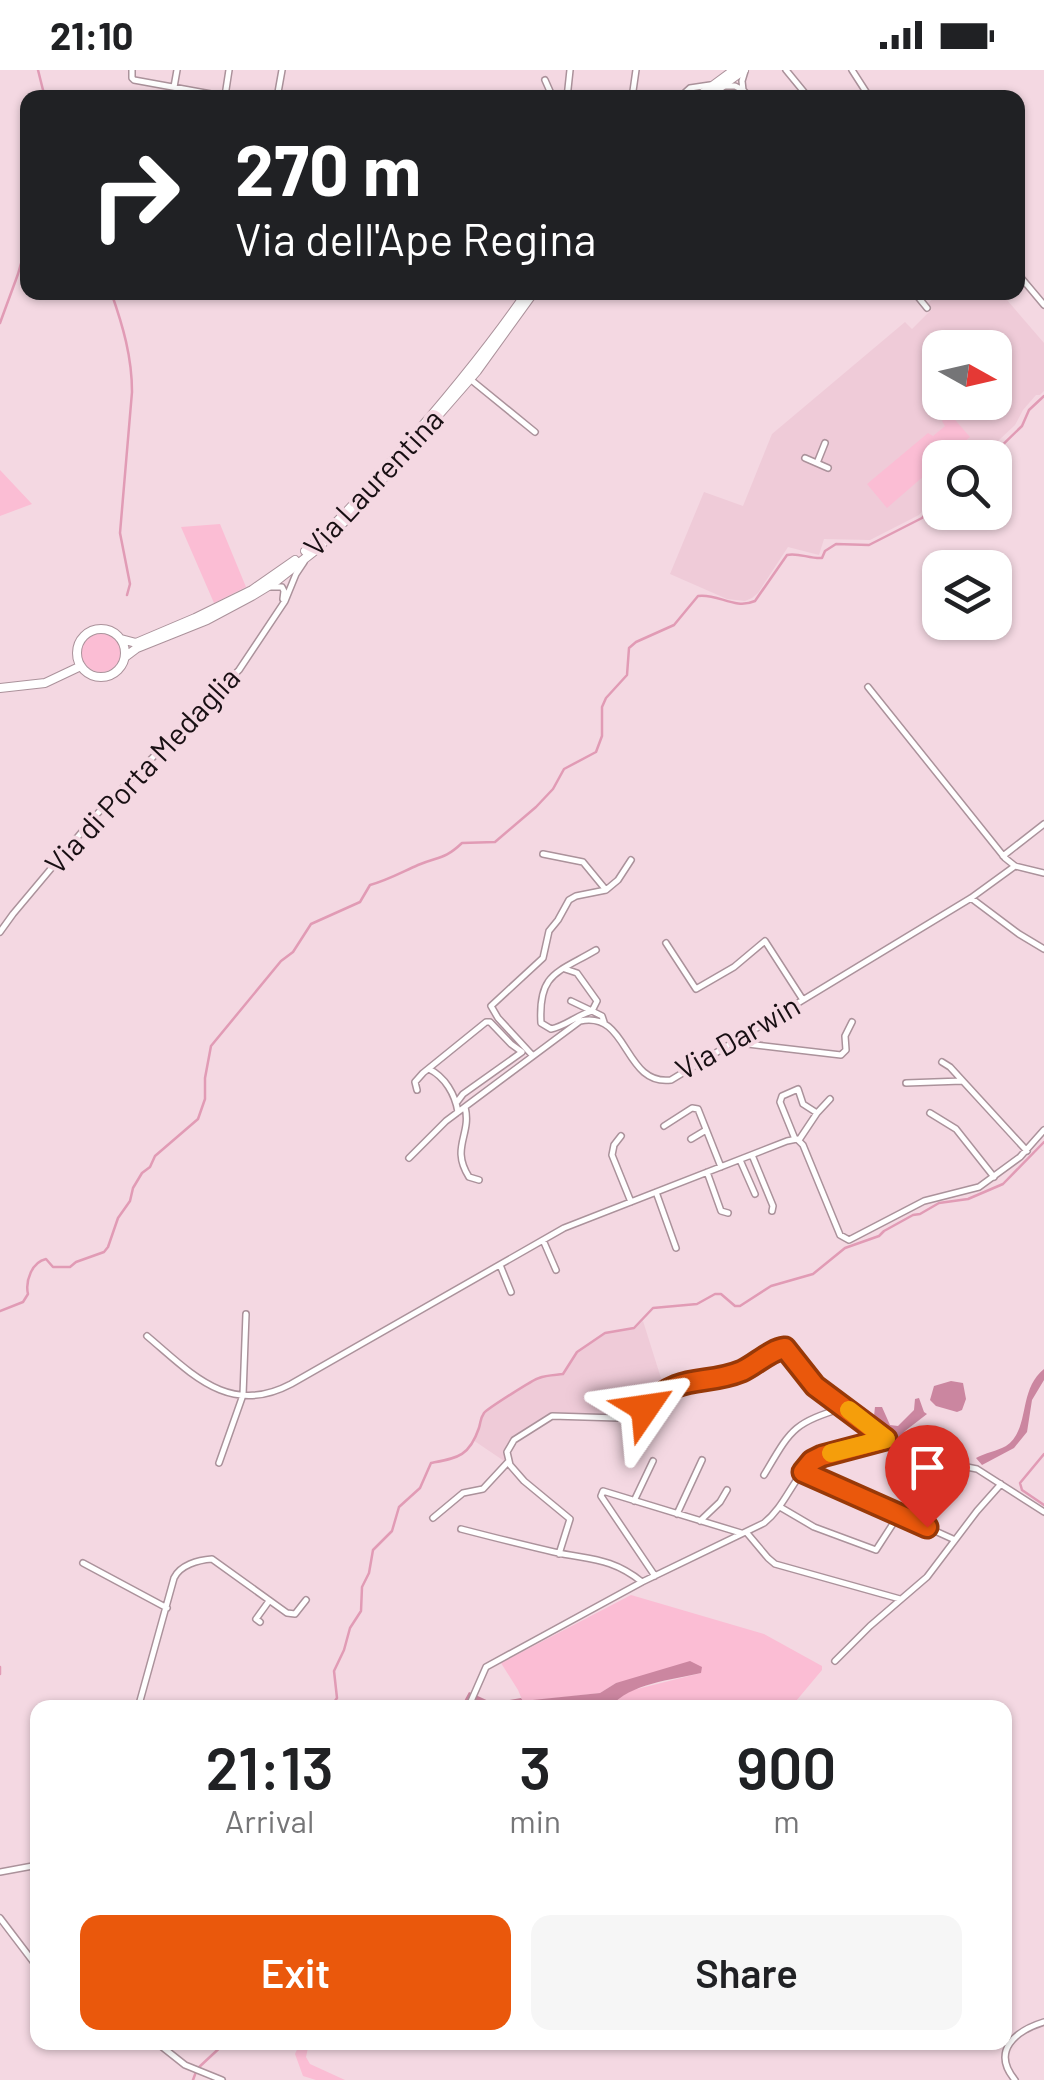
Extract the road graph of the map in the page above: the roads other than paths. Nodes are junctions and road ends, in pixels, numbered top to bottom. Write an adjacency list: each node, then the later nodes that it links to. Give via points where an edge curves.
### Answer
1 (178, 70): 8 (street)
2 (734, 70): 7 (main road)
3 (745, 70): 7 (main road); 14 (street)
4 (786, 70): 15 (street)
5 (132, 74): 8 (street)
6 (545, 80): 10 (street)
7 (717, 86): 11 (street); 12 (main road); 13 (main road); 14 (street)
8 (174, 87): 9 (street)
9 (191, 90)
10 (549, 90)
11 (688, 90)
12 (710, 90)
13 (713, 90)
14 (743, 90)
15 (802, 90)
16 (1025, 283): 20 (street)
17 (525, 300): 31 (main road, Via Laurentina, via 317,541 225,604 137,642)
18 (526, 300): 22 (main road, Via Laurentina)
19 (921, 300): 21 (street)
20 (1044, 306)
21 (928, 308)
22 (470, 379): 23 (street); 28 (main road, Via Laurentina)
23 (535, 432)
24 (824, 443): 26 (street)
25 (805, 458): 26 (street)
26 (816, 463): 27 (street)
27 (828, 468)
28 (309, 555): 29 (main road, Via Laurentina); 30 (street, Via di Porta Medaglia)
29 (258, 593): 30 (street, via 282,587); 32 (main road, Via Laurentina)
30 (280, 606): 44 (street, Via di Porta Medaglia, via 239,670 96,814)
31 (121, 639): 32 (main road); 33 (main road, via 109,630 87,633 79,645)
32 (124, 656): 33 (main road, via 109,675)
33 (82, 666): 35 (main road, via 47,682)
34 (868, 687): 38 (street)
35 (0, 688)
36 (1044, 824): 38 (street)
37 (543, 854): 42 (street, via 583,862)
38 (1003, 856): 40 (street)
39 (630, 860): 42 (street)
40 (1015, 866): 41 (street); 43 (street, Via Darwin)
41 (1044, 873)
42 (602, 892): 55 (street, via 569,900 549,931 543,958 491,1006)
43 (971, 898): 46 (street); 49 (street, Via Darwin)
44 (0, 932)
45 (666, 943): 49 (street, via 696,989 765,941)
46 (1044, 948)
47 (596, 950): 48 (street)
48 (565, 968): 51 (street, via 596,999); 51 (street, via 543,991 541,1023 558,1028)
49 (803, 1000): 54 (street, Via Darwin)
50 (571, 1001): 51 (street)
51 (592, 1010): 52 (street)
52 (604, 1022): 54 (street, Via Darwin, via 642,1070 663,1081); 55 (street, via 580,1021)
53 (852, 1022): 54 (street, via 841,1055)
54 (740, 1038)
55 (533, 1056): 63 (street)
56 (942, 1062): 58 (street)
57 (429, 1068): 60 (street, via 416,1080); 62 (street); 62 (street, via 488,1021 522,1052)
58 (962, 1081): 59 (street); 73 (street)
59 (906, 1084)
60 (417, 1090)
61 (830, 1099): 66 (street)
62 (457, 1102): 64 (street)
63 (465, 1106): 64 (street); 80 (street, via 460,1153 464,1171)
64 (458, 1112): 75 (street)
65 (930, 1112): 79 (street, via 956,1129)
66 (817, 1113): 72 (street); 72 (street, via 803,1104 798,1089 782,1096)
67 (664, 1126): 68 (street, via 694,1107)
68 (706, 1130): 71 (street); 77 (street)
69 (1044, 1130): 73 (street)
70 (621, 1136): 83 (street, via 612,1155)
71 (691, 1140)
72 (797, 1140): 74 (street); 79 (street, via 845,1239)
73 (1027, 1151): 79 (street)
74 (752, 1154): 76 (street); 84 (street)
75 (409, 1158)
76 (740, 1160): 77 (street); 82 (street)
77 (721, 1167): 78 (street)
78 (707, 1172): 81 (street); 85 (street, via 721,1211)
79 (994, 1177)
80 (479, 1180)
81 (656, 1192): 83 (street); 87 (street)
82 (755, 1194)
83 (631, 1202): 86 (street)
84 (772, 1211)
85 (728, 1213)
86 (542, 1240): 88 (street); 89 (street)
87 (676, 1248)
88 (500, 1265): 90 (street); 93 (street, via 286,1387)
89 (556, 1270)
90 (511, 1292)
91 (246, 1314): 93 (street)
92 (147, 1336): 93 (street, via 206,1384)
93 (242, 1396): 99 (street)
94 (845, 1407): 95 (street); 97 (street, via 815,1386 782,1348 734,1374 672,1387 632,1415 549,1417 512,1442); 101 (street, via 794,1429)
95 (886, 1439): 100 (street, via 822,1456); 102 (street, via 926,1459 974,1468)
96 (702, 1460): 107 (street)
97 (508, 1462): 109 (street, via 482,1490 463,1493); 114 (street, via 570,1519)
98 (653, 1462): 104 (street)
99 (220, 1463)
100 (803, 1472): 105 (street); 108 (street)
101 (764, 1475)
102 (1000, 1484): 106 (street); 113 (street)
103 (728, 1490): 110 (street)
104 (634, 1500): 107 (street); 116 (street, via 604,1491 602,1496)
105 (780, 1507): 108 (street, via 876,1550); 112 (street)
106 (1044, 1512)
107 (677, 1514): 110 (street)
108 (899, 1515): 113 (street)
109 (434, 1518)
110 (700, 1521): 112 (street)
111 (461, 1529): 114 (street)
112 (746, 1533): 116 (street); 119 (street, via 775,1564)
113 (954, 1540): 119 (street)
114 (560, 1554): 117 (street, via 605,1561)
115 (84, 1563): 121 (street)
116 (655, 1576): 117 (street)
117 (642, 1582): 125 (street, via 486,1667)
118 (306, 1600): 120 (street, via 292,1615)
119 (901, 1600): 123 (street)
120 (269, 1601): 121 (street, via 209,1558 177,1572); 122 (street)
121 (167, 1608): 124 (street)
122 (260, 1622)
123 (834, 1661)
124 (140, 1700)
125 (472, 1700)
126 (30, 1866): 127 (street)
127 (0, 1872)
128 (0, 1918): 129 (street)
129 (30, 1957)
130 (1044, 2022): 131 (street, via 1022,2030)
131 (1012, 2044)
132 (167, 2050): 134 (street)
133 (1008, 2050): 135 (street, via 1005,2066)
134 (222, 2080)
135 (1016, 2080)

